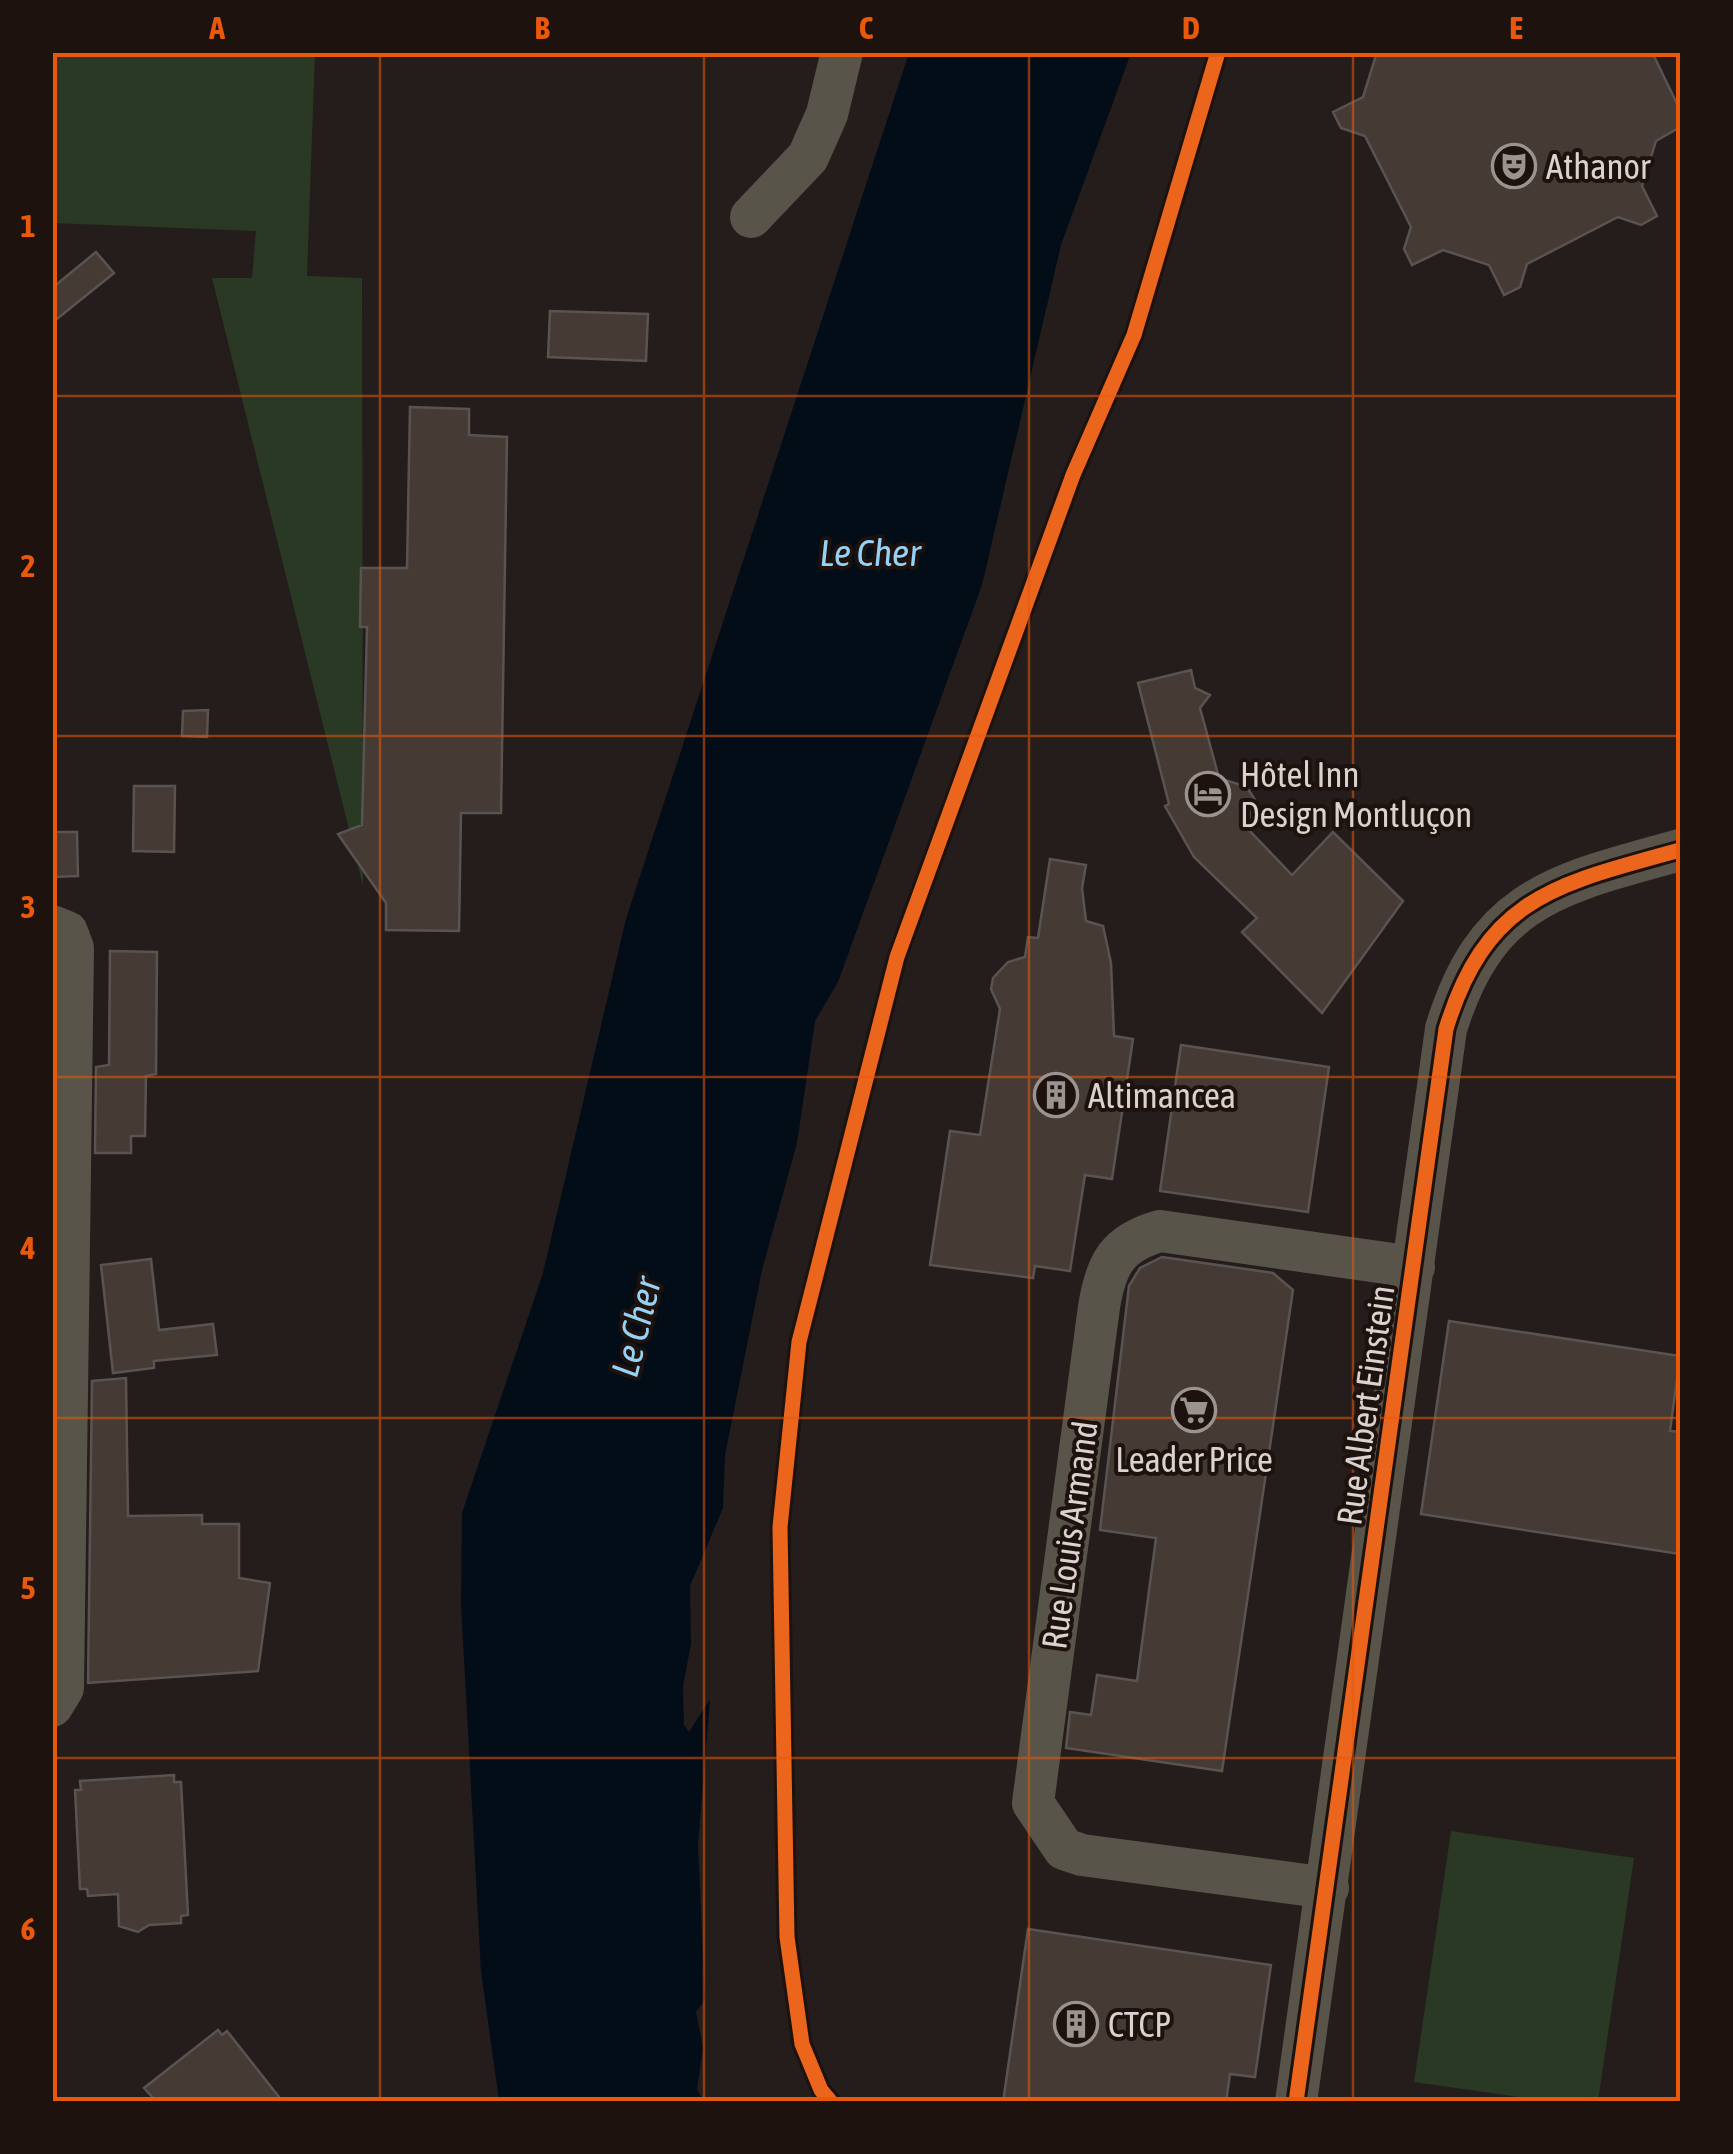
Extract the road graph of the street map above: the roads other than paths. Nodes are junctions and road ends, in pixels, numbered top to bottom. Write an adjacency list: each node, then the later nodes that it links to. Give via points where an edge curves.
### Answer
1 (842, 52): 2 (street, via 808,157)
2 (751, 218)
3 (1680, 850): 5 (street, Rue Albert Einstein, via 1556,887 1482,945 1460,982 1446,1029)
4 (52, 926): 6 (street, via 66,932 73,948 70,1396 63,1688)
5 (1414, 1267): 7 (street, Rue Albert Einstein); 7 (street, Rue Louis Armand, via 1160,1231 1119,1249 1105,1271 1099,1307 1033,1803 1064,1848 1082,1855)
6 (55, 1705)
7 (1328, 1888): 8 (street, Rue Albert Einstein)
8 (1296, 2102)

